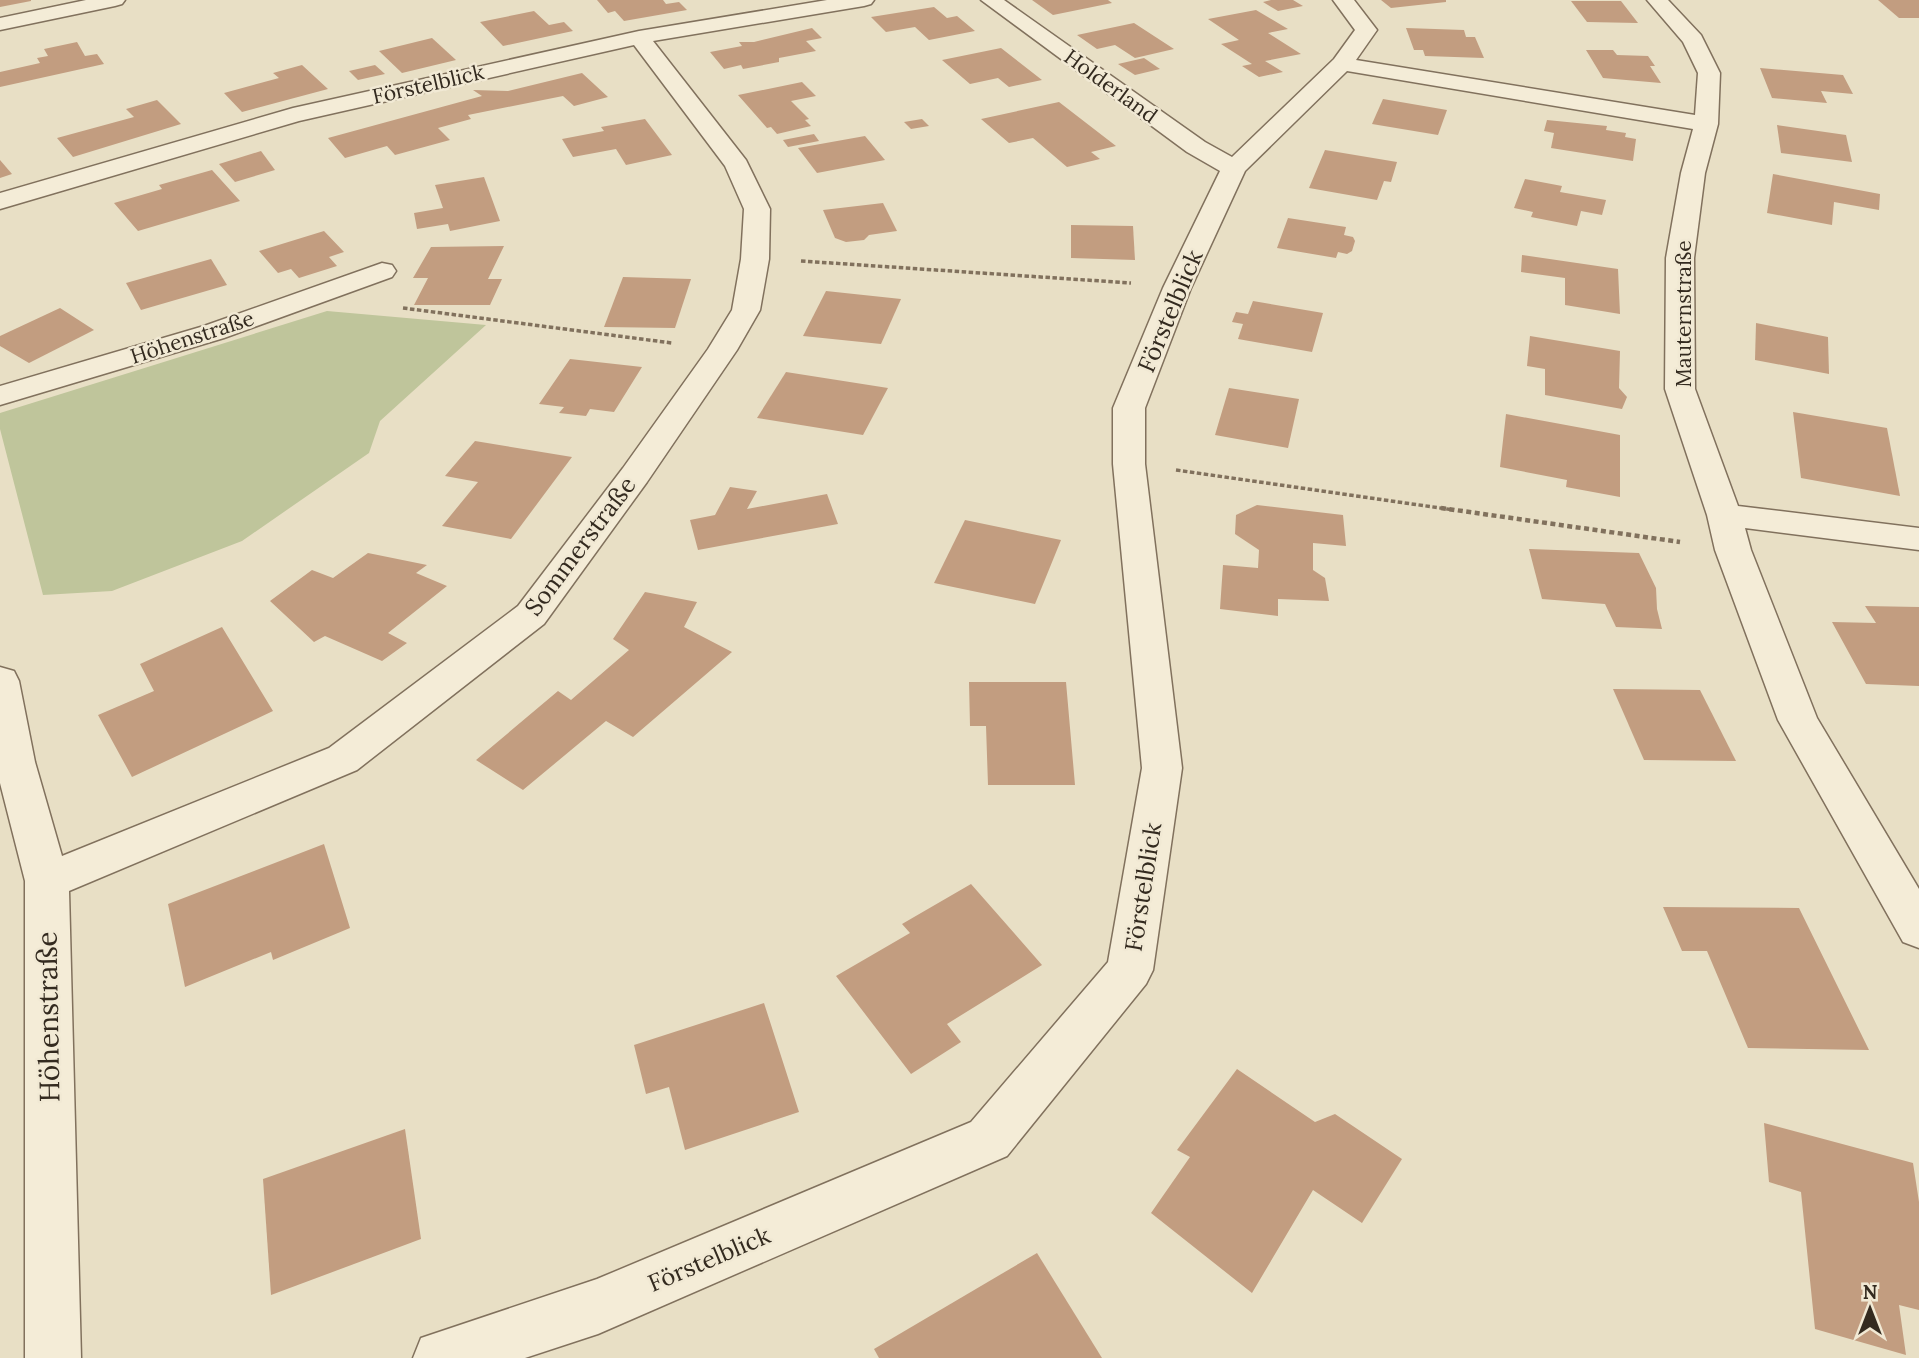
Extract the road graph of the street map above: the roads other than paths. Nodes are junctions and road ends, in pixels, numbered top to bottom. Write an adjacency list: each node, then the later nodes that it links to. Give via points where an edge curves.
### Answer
1 (115, 0): 6 (street)
2 (864, 0): 7 (street, Förstelblick)
3 (990, 0): 10 (street, Holderland, via 1196,147)
4 (1343, 0): 8 (street, Förstelblick, via 1366,30)
5 (1657, 0): 9 (street, Mauternstraße, via 1693,40 1709,73)
6 (0, 23)
7 (639, 37): 11 (street, Förstelblick, via 293,115); 17 (street, Sommerstraße, via 737,165 758,209 746,310 635,475 531,615 344,759)
8 (1342, 64): 9 (street); 10 (street, Förstelblick)
9 (1706, 124): 14 (street, Mauternstraße, via 1680,258 1680,389)
10 (1234, 168): 20 (street, Förstelblick, via 1177,288 1129,408 1129,464 1162,768 1130,970 989,1139 598,1306)
11 (0, 201)
12 (382, 271): 13 (street, Höhenstraße, via 214,332)
13 (0, 396)
14 (1724, 515): 15 (street); 18 (street, Mauternstraße, via 1798,720)
15 (1919, 539)
16 (0, 681): 17 (street, Höhenstraße, via 15,762)
17 (47, 881): 19 (street, Höhenstraße)
18 (1919, 929)
19 (52, 1358)
20 (441, 1358)

